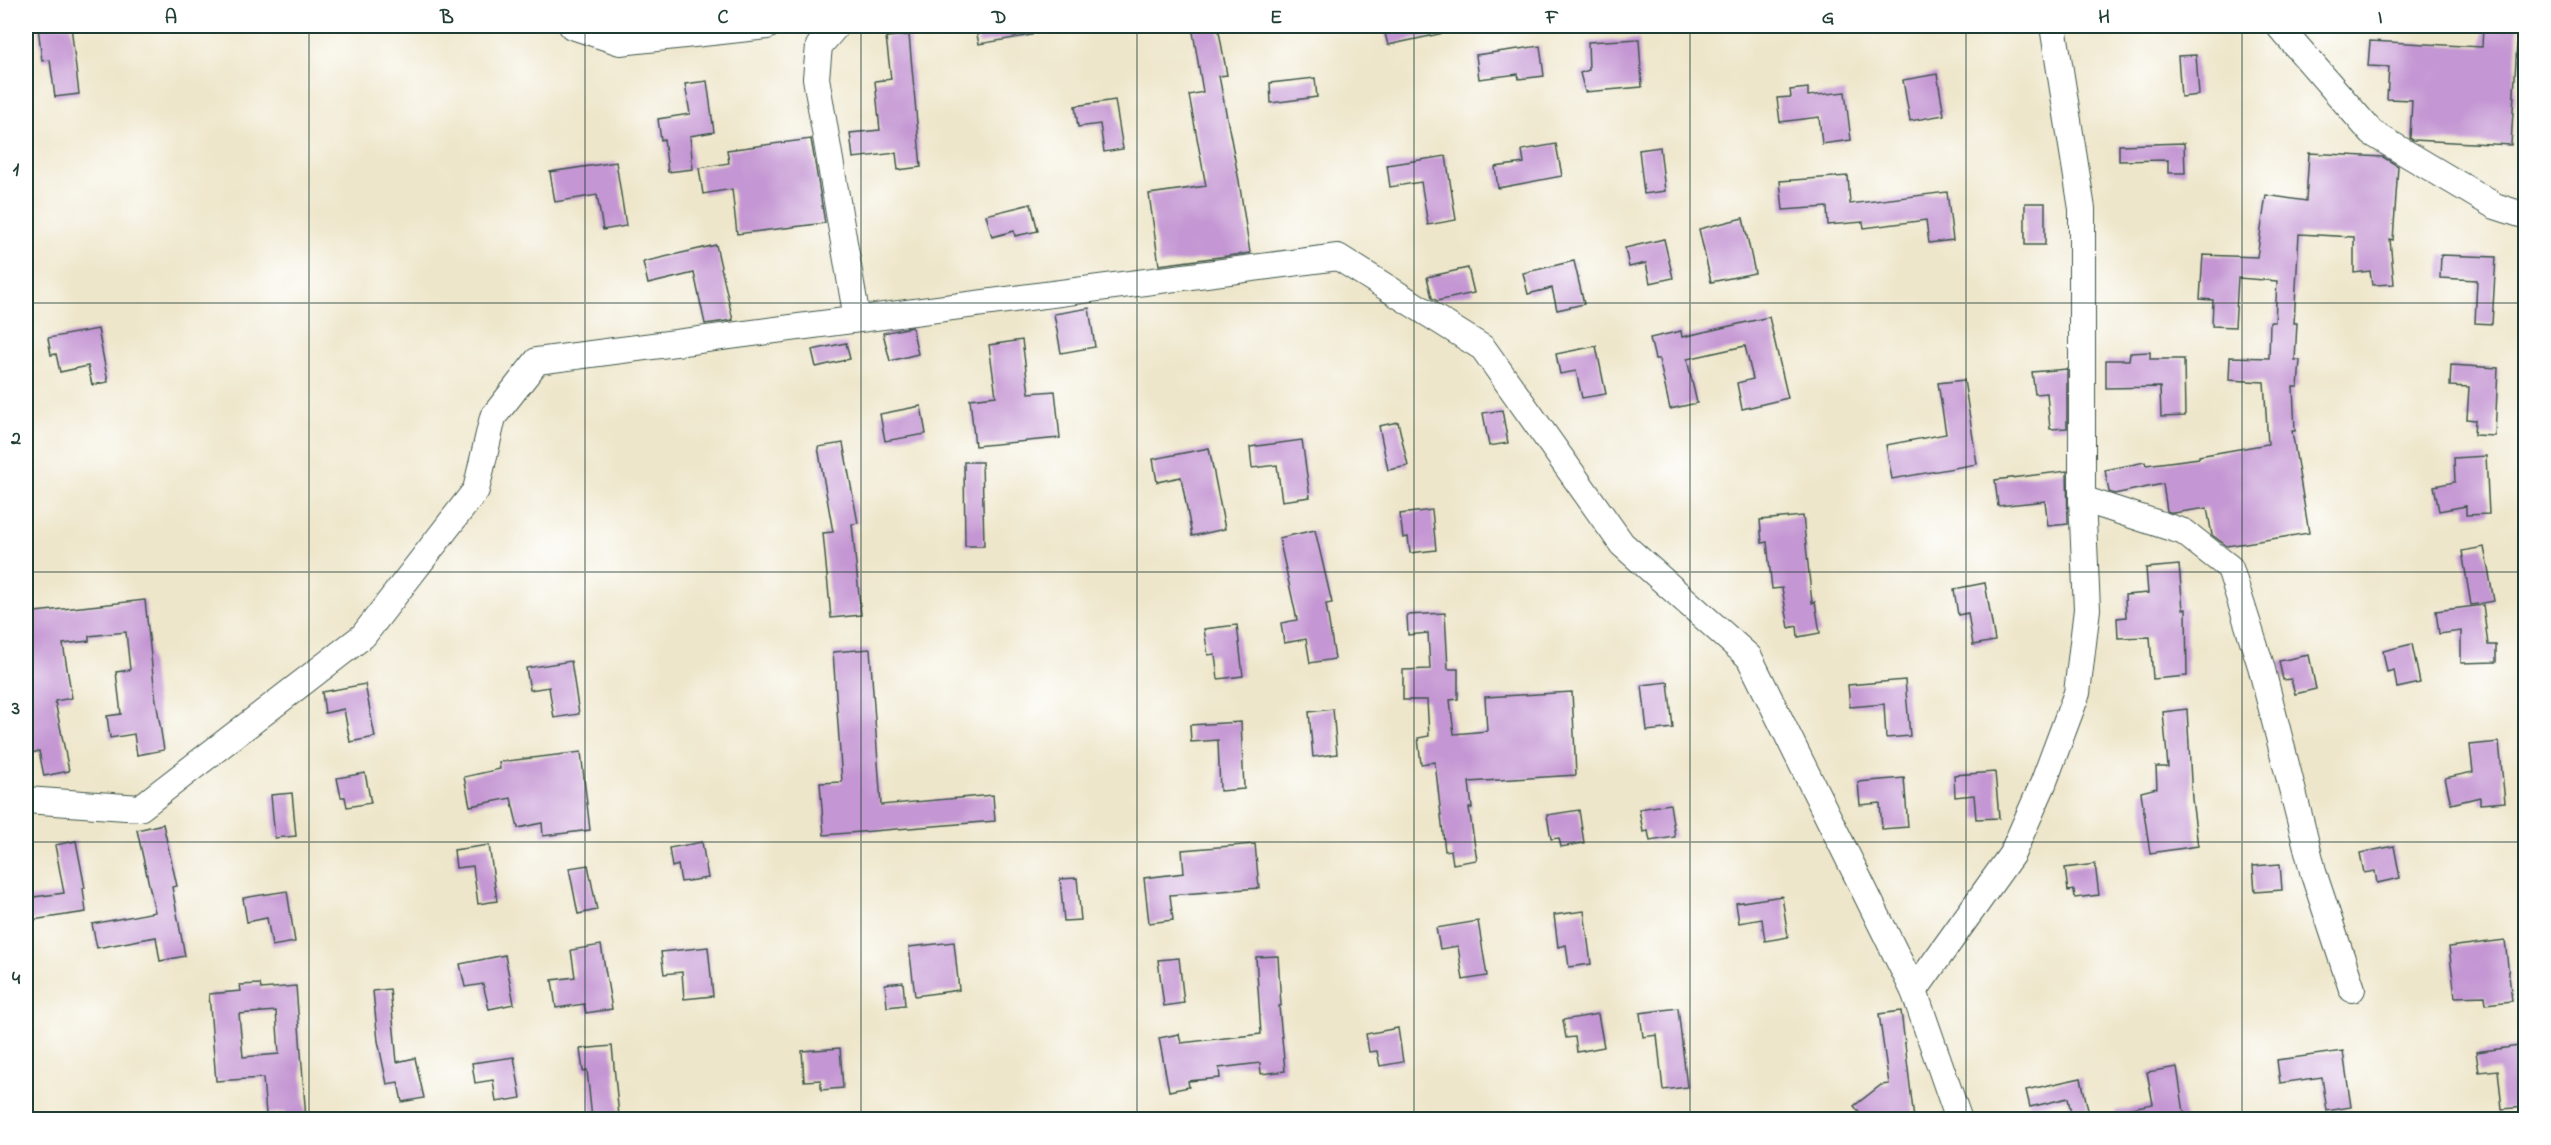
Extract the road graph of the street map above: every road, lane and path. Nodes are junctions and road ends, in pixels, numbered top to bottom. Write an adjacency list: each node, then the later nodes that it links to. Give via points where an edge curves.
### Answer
1 (572, 26): 2 (street, via 620,42)
2 (767, 26)
3 (836, 26): 7 (street, via 819,46 816,78)
4 (2054, 26): 8 (street, via 2082,209)
5 (2279, 26): 6 (street, via 2372,133 2495,206)
6 (2526, 216)
7 (857, 320): 9 (street, via 537,362 493,417 476,490 363,636 140,808); 11 (street, via 1338,257 1483,348 1622,544 1749,657)
8 (2082, 499): 10 (street, via 2184,532 2230,568 2261,666 2314,875); 11 (street, via 2087,609 2077,693 2012,854)
9 (26, 800)
10 (2352, 989)
11 (1914, 991): 12 (street)
12 (1959, 1119)

